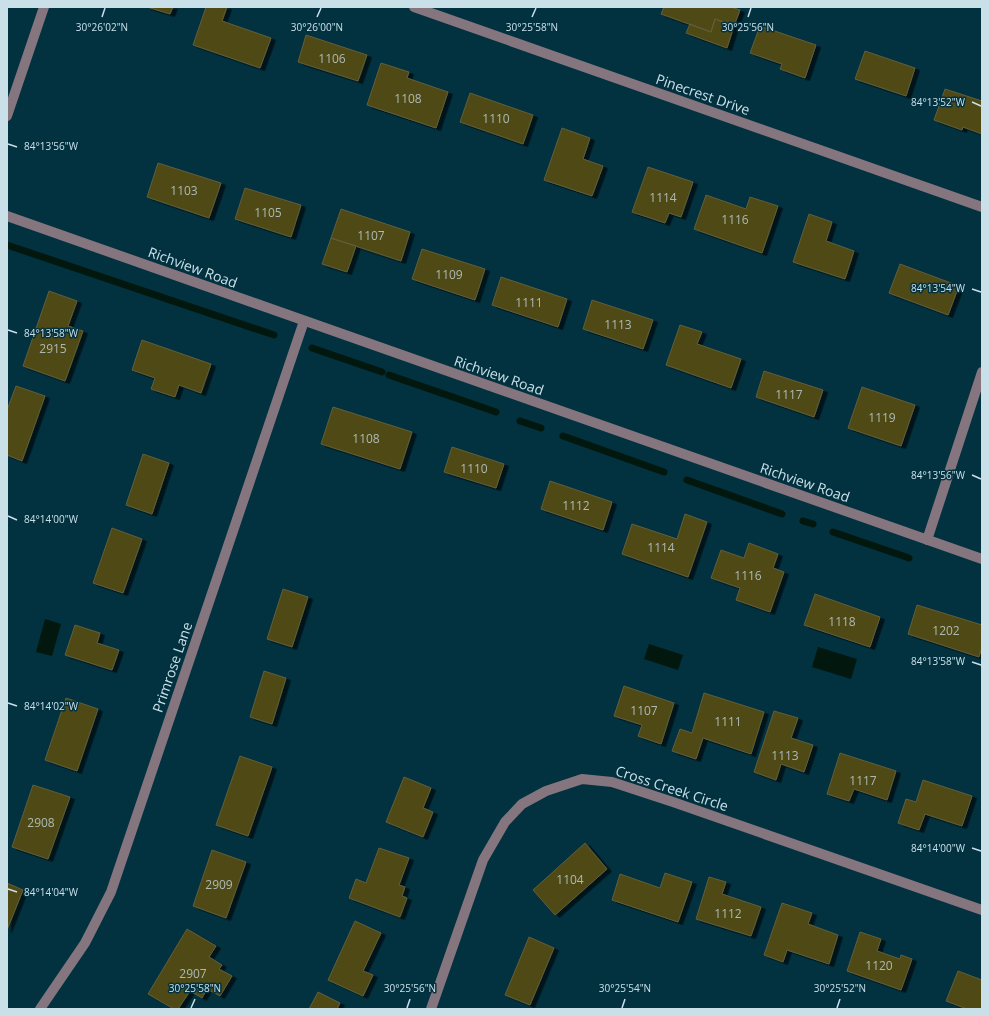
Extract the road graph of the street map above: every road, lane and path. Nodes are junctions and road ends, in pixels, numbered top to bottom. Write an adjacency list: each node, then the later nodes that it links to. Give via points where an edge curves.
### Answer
1 (44, 7): 3 (street)
2 (414, 7): 4 (street, Pinecrest Drive)
3 (7, 116)
4 (982, 207)
5 (7, 216): 6 (street, Richview Road)
6 (304, 321): 8 (street, Richview Road); 11 (street, Primrose Lane, via 111,892 85,943)
7 (982, 372): 8 (street)
8 (926, 540): 9 (street, Richview Road)
9 (982, 559)
10 (982, 910): 12 (street, Cross Creek Circle, via 612,782 582,779 546,790 522,804 505,822 483,860)
11 (40, 1009)
12 (431, 1009)

